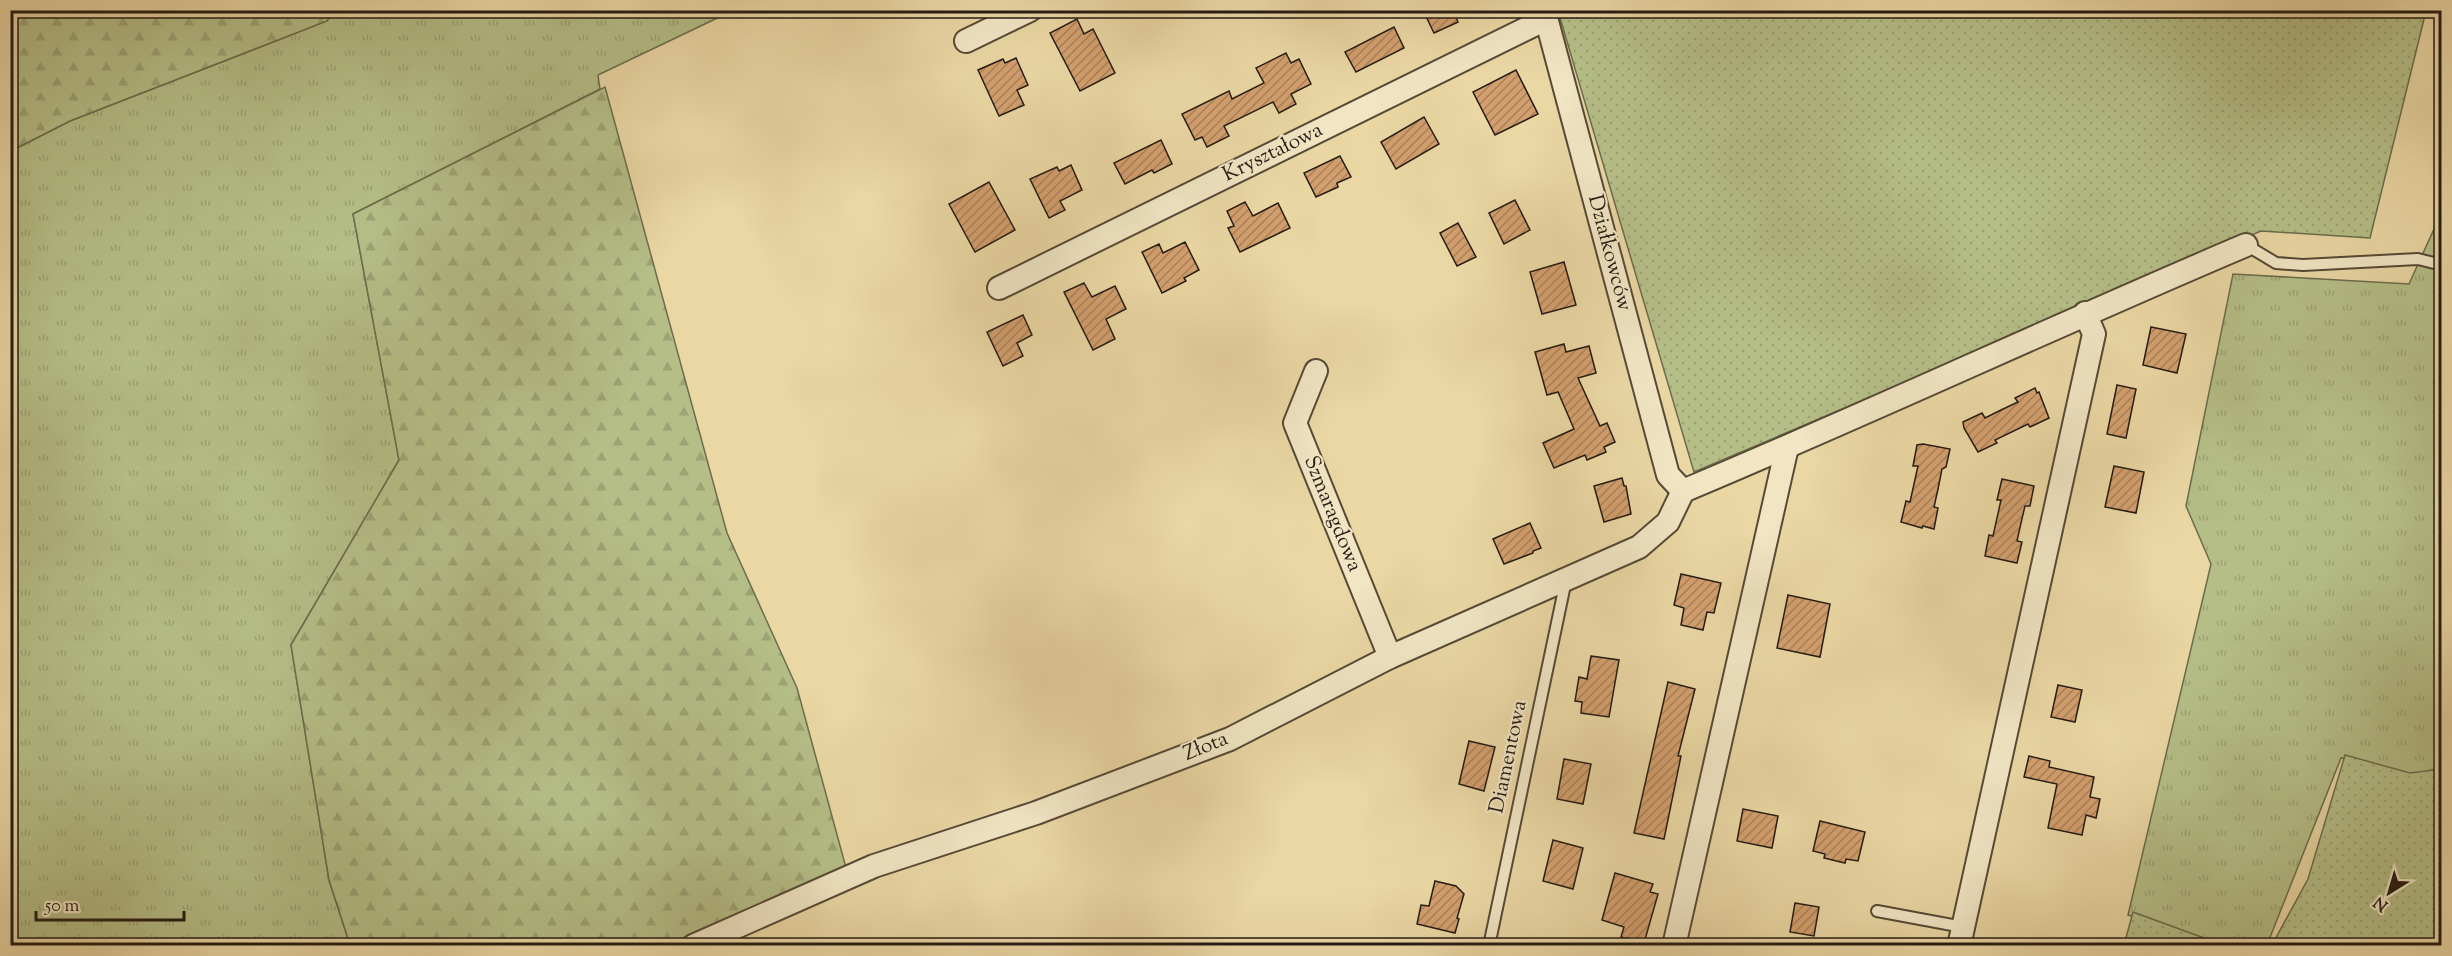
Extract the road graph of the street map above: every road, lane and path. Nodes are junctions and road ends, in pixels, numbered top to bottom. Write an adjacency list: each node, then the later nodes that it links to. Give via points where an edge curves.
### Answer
1 (1030, 10): 3 (street)
2 (1545, 15): 6 (street, Kryształowa); 10 (street, Działkowców, via 1668,475)
3 (966, 42)
4 (2246, 245): 5 (lane, via 2276,262 2303,265 2418,259); 7 (street)
5 (2442, 265)
6 (999, 288)
7 (2085, 313): 9 (street); 14 (street, via 2094,334)
8 (1316, 371): 12 (street, Szmaragdowa, via 1295,423)
9 (1787, 447): 10 (street); 17 (street)
10 (1683, 491): 11 (street, Złota, via 1668,522 1640,547)
11 (1567, 577): 12 (street, Złota); 16 (lane, Diamentowa)
12 (1390, 657): 15 (street, Złota, via 1230,739 1036,813 874,866)
13 (1877, 911): 14 (lane)
14 (1961, 936)
15 (693, 945)
16 (1489, 945)
17 (1674, 945)

